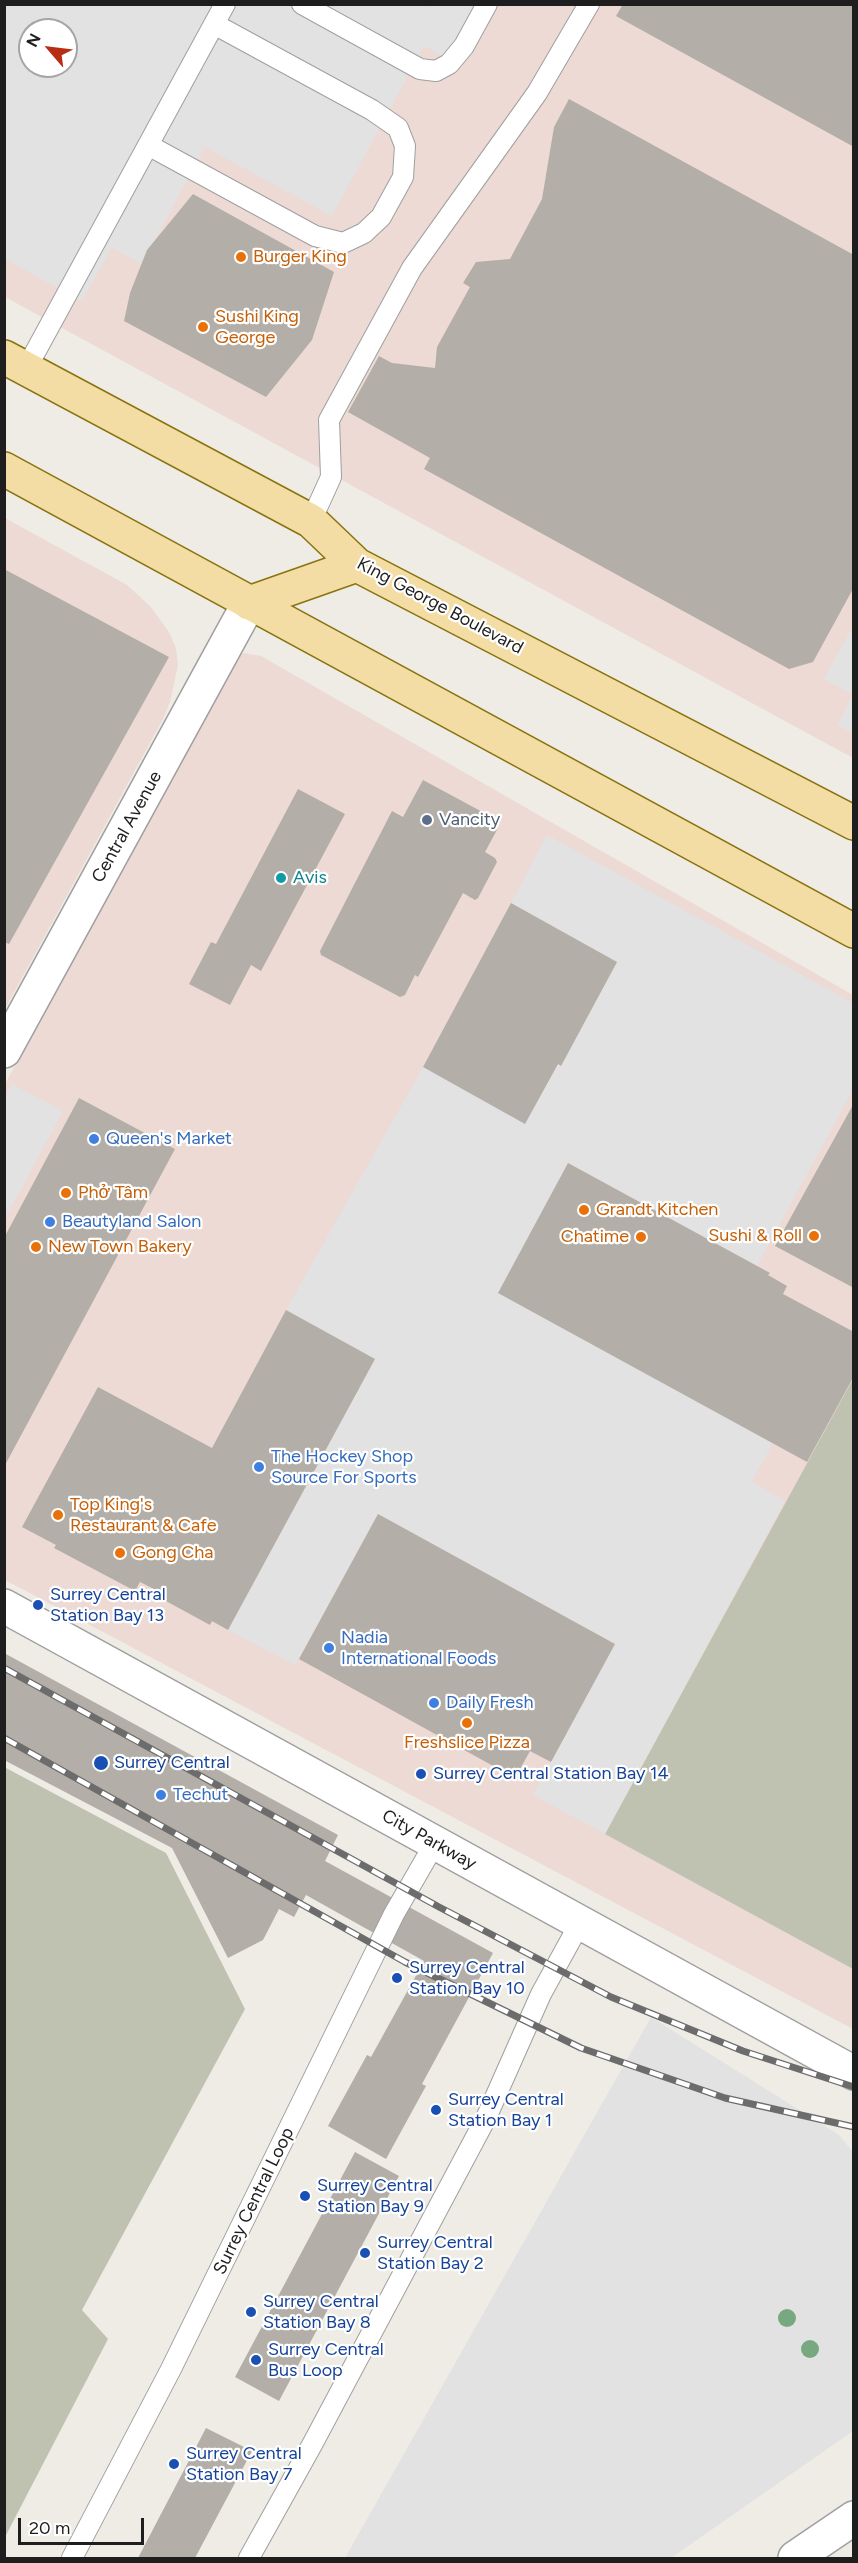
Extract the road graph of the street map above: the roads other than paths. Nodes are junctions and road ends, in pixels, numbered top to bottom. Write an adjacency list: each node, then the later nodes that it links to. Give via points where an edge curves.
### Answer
1 (225, 4): 5 (lane)
2 (302, 4): 3 (lane, via 420,69 436,71 449,64 464,46)
3 (487, 4)
4 (589, 4): 9 (lane, via 537,93 412,268 329,420 331,477)
5 (214, 24): 6 (lane); 6 (lane, via 398,128 405,146 403,177 381,217 364,233 343,243 315,236)
6 (148, 145): 7 (lane)
7 (15, 363): 9 (main road, King George Boulevard)
8 (4, 470): 11 (main road)
9 (310, 521): 10 (main road, King George Boulevard)
10 (357, 565): 11 (main road); 12 (main road, King George Boulevard)
11 (249, 603): 13 (main road); 14 (street, Central Avenue)
12 (854, 823)
13 (854, 931)
14 (4, 1051)
15 (4, 1606): 16 (street, City Parkway)
16 (435, 1843): 17 (street, City Parkway); 20 (lane, Surrey Central Loop, via 394,1914 171,2369)
17 (580, 1923): 18 (street, City Parkway); 21 (lane, via 541,1994 486,2118)
18 (854, 2073)
19 (854, 2518): 22 (street)
20 (72, 2559)
21 (249, 2559)
22 (795, 2559)

